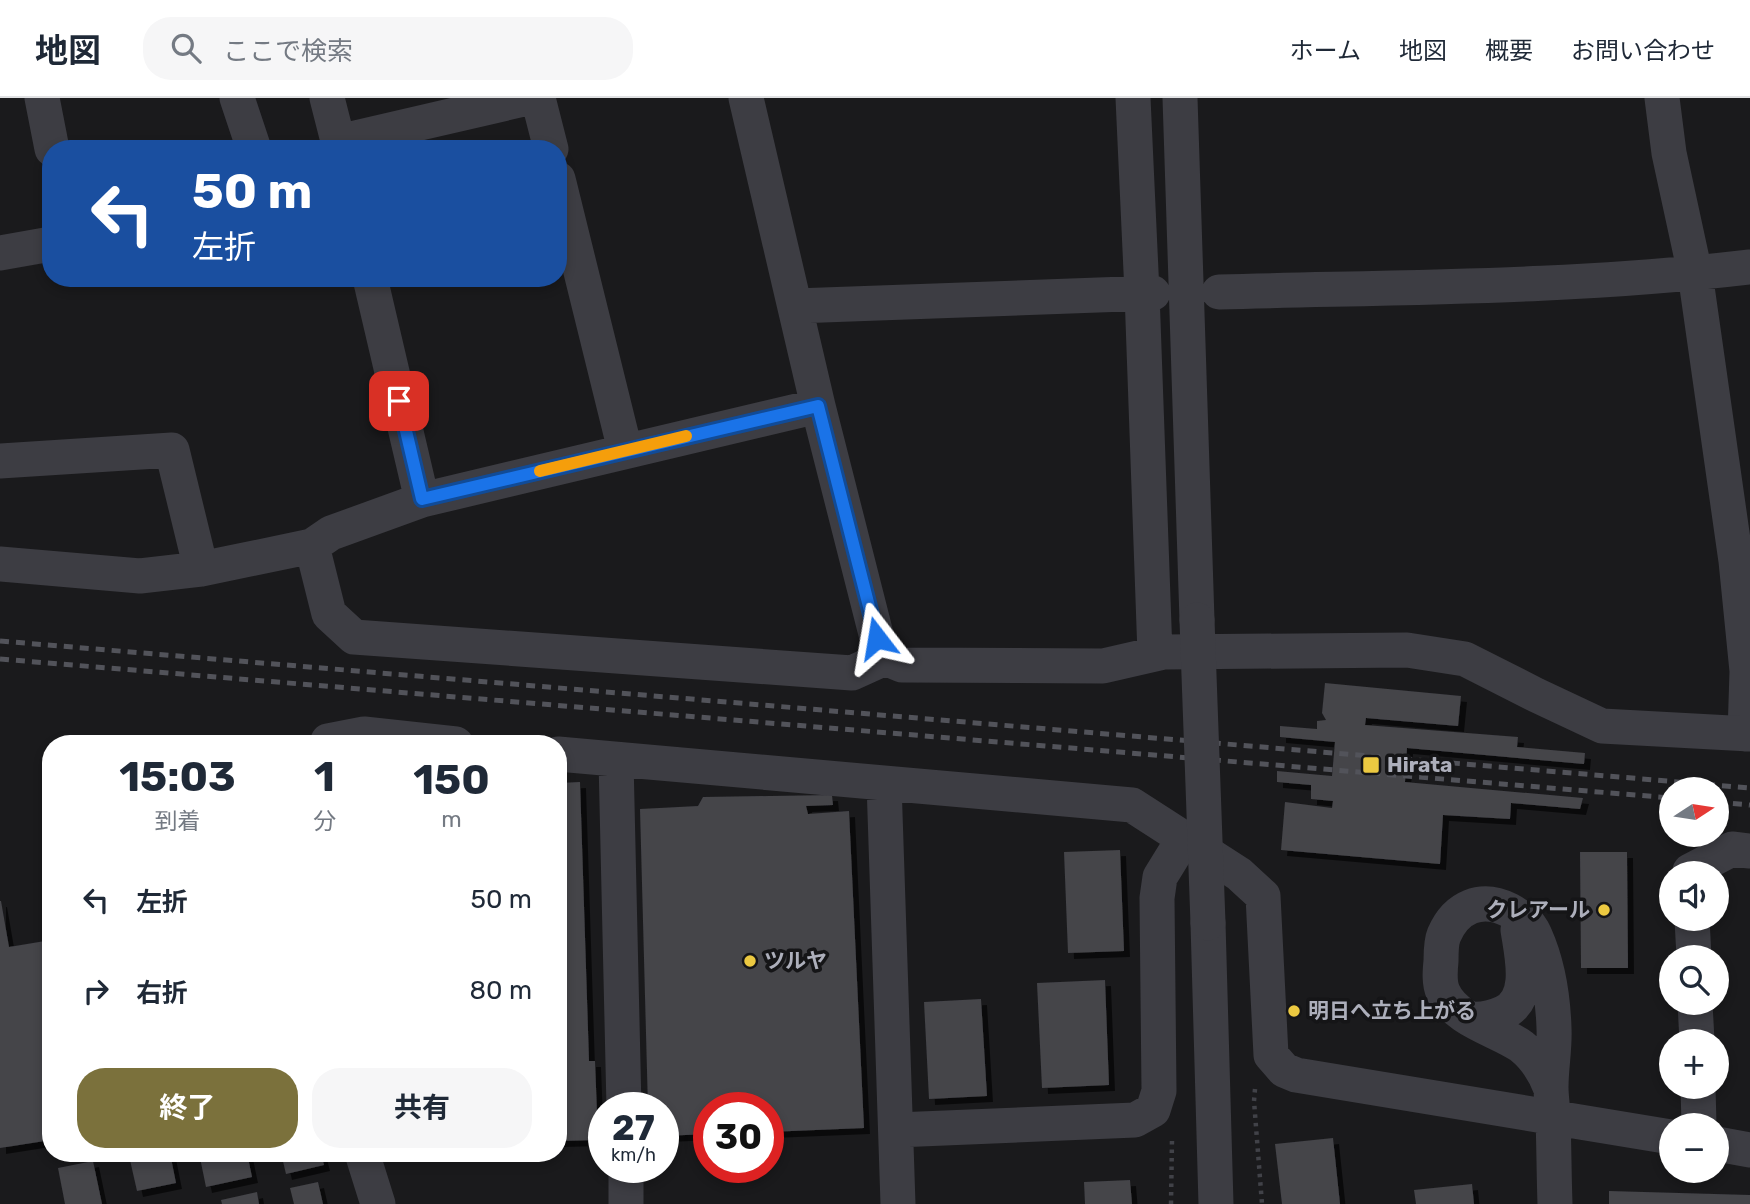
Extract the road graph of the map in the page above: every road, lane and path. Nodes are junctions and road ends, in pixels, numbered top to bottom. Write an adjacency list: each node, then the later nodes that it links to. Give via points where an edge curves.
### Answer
1 (42, 98): 10 (street)
2 (237, 98): 11 (street)
3 (327, 98): 12 (street)
4 (528, 98): 13 (street)
5 (538, 98): 14 (street)
6 (746, 98): 23 (street)
7 (1133, 98): 22 (street)
8 (1180, 98): 56 (street, bridge)
9 (1662, 98): 19 (street)
10 (50, 140)
11 (251, 140)
12 (338, 140)
13 (359, 140)
14 (549, 140)
15 (567, 215): 25 (street)
16 (42, 246): 17 (street)
17 (0, 253)
18 (1750, 267): 19 (street)
19 (1695, 273): 21 (street, via 1560,282); 33 (street, via 1736,561 1747,671)
20 (372, 287): 27 (street)
21 (1219, 292)
22 (1148, 293): 23 (street); 31 (street)
23 (795, 306): 24 (street)
24 (818, 406): 25 (street); 32 (street)
25 (625, 450): 27 (street)
26 (0, 461): 30 (street, via 172,450)
27 (422, 499): 28 (street, via 331,533)
28 (312, 546): 30 (street); 32 (street, via 329,614 354,637 852,673)
29 (0, 564): 30 (street, via 140,576)
30 (201, 569)
31 (1155, 654): 32 (street, via 1103,666 902,665); 33 (street, via 1406,650 1465,659 1602,726)
32 (885, 657)
33 (1747, 734)
34 (567, 755): 35 (street)
35 (616, 760): 36 (street); 43 (street)
36 (884, 783): 37 (street, via 1132,805); 45 (street)
37 (1184, 838): 44 (street, via 1264,896 1271,1055 1283,1070); 45 (street, via 1160,877 1157,898 1159,1091 1153,1110 1135,1120)
38 (1750, 850): 39 (street, via 1732,849)
39 (1709, 861)
40 (1506, 909): 41 (street, via 1518,930 1522,991 1509,1010); 41 (street, via 1480,904 1464,909 1443,937 1440,975 1444,993 1451,1005); 44 (street, via 1525,919 1544,959 1554,1029)
41 (1470, 1018): 44 (street, via 1523,1047 1546,1076)
42 (1255, 1089): 57 (path)
43 (624, 1092)
44 (1552, 1103): 46 (street); 58 (street)
45 (896, 1130): 54 (street)
46 (1659, 1134)
47 (1172, 1139): 55 (path)
48 (1729, 1146): 49 (street)
49 (1750, 1150)
50 (365, 1162): 52 (street)
51 (626, 1183): 53 (street)
52 (378, 1204)
53 (626, 1204)
54 (898, 1204)
55 (1171, 1204)
56 (1216, 1204)
57 (1262, 1204)
58 (1555, 1204)

